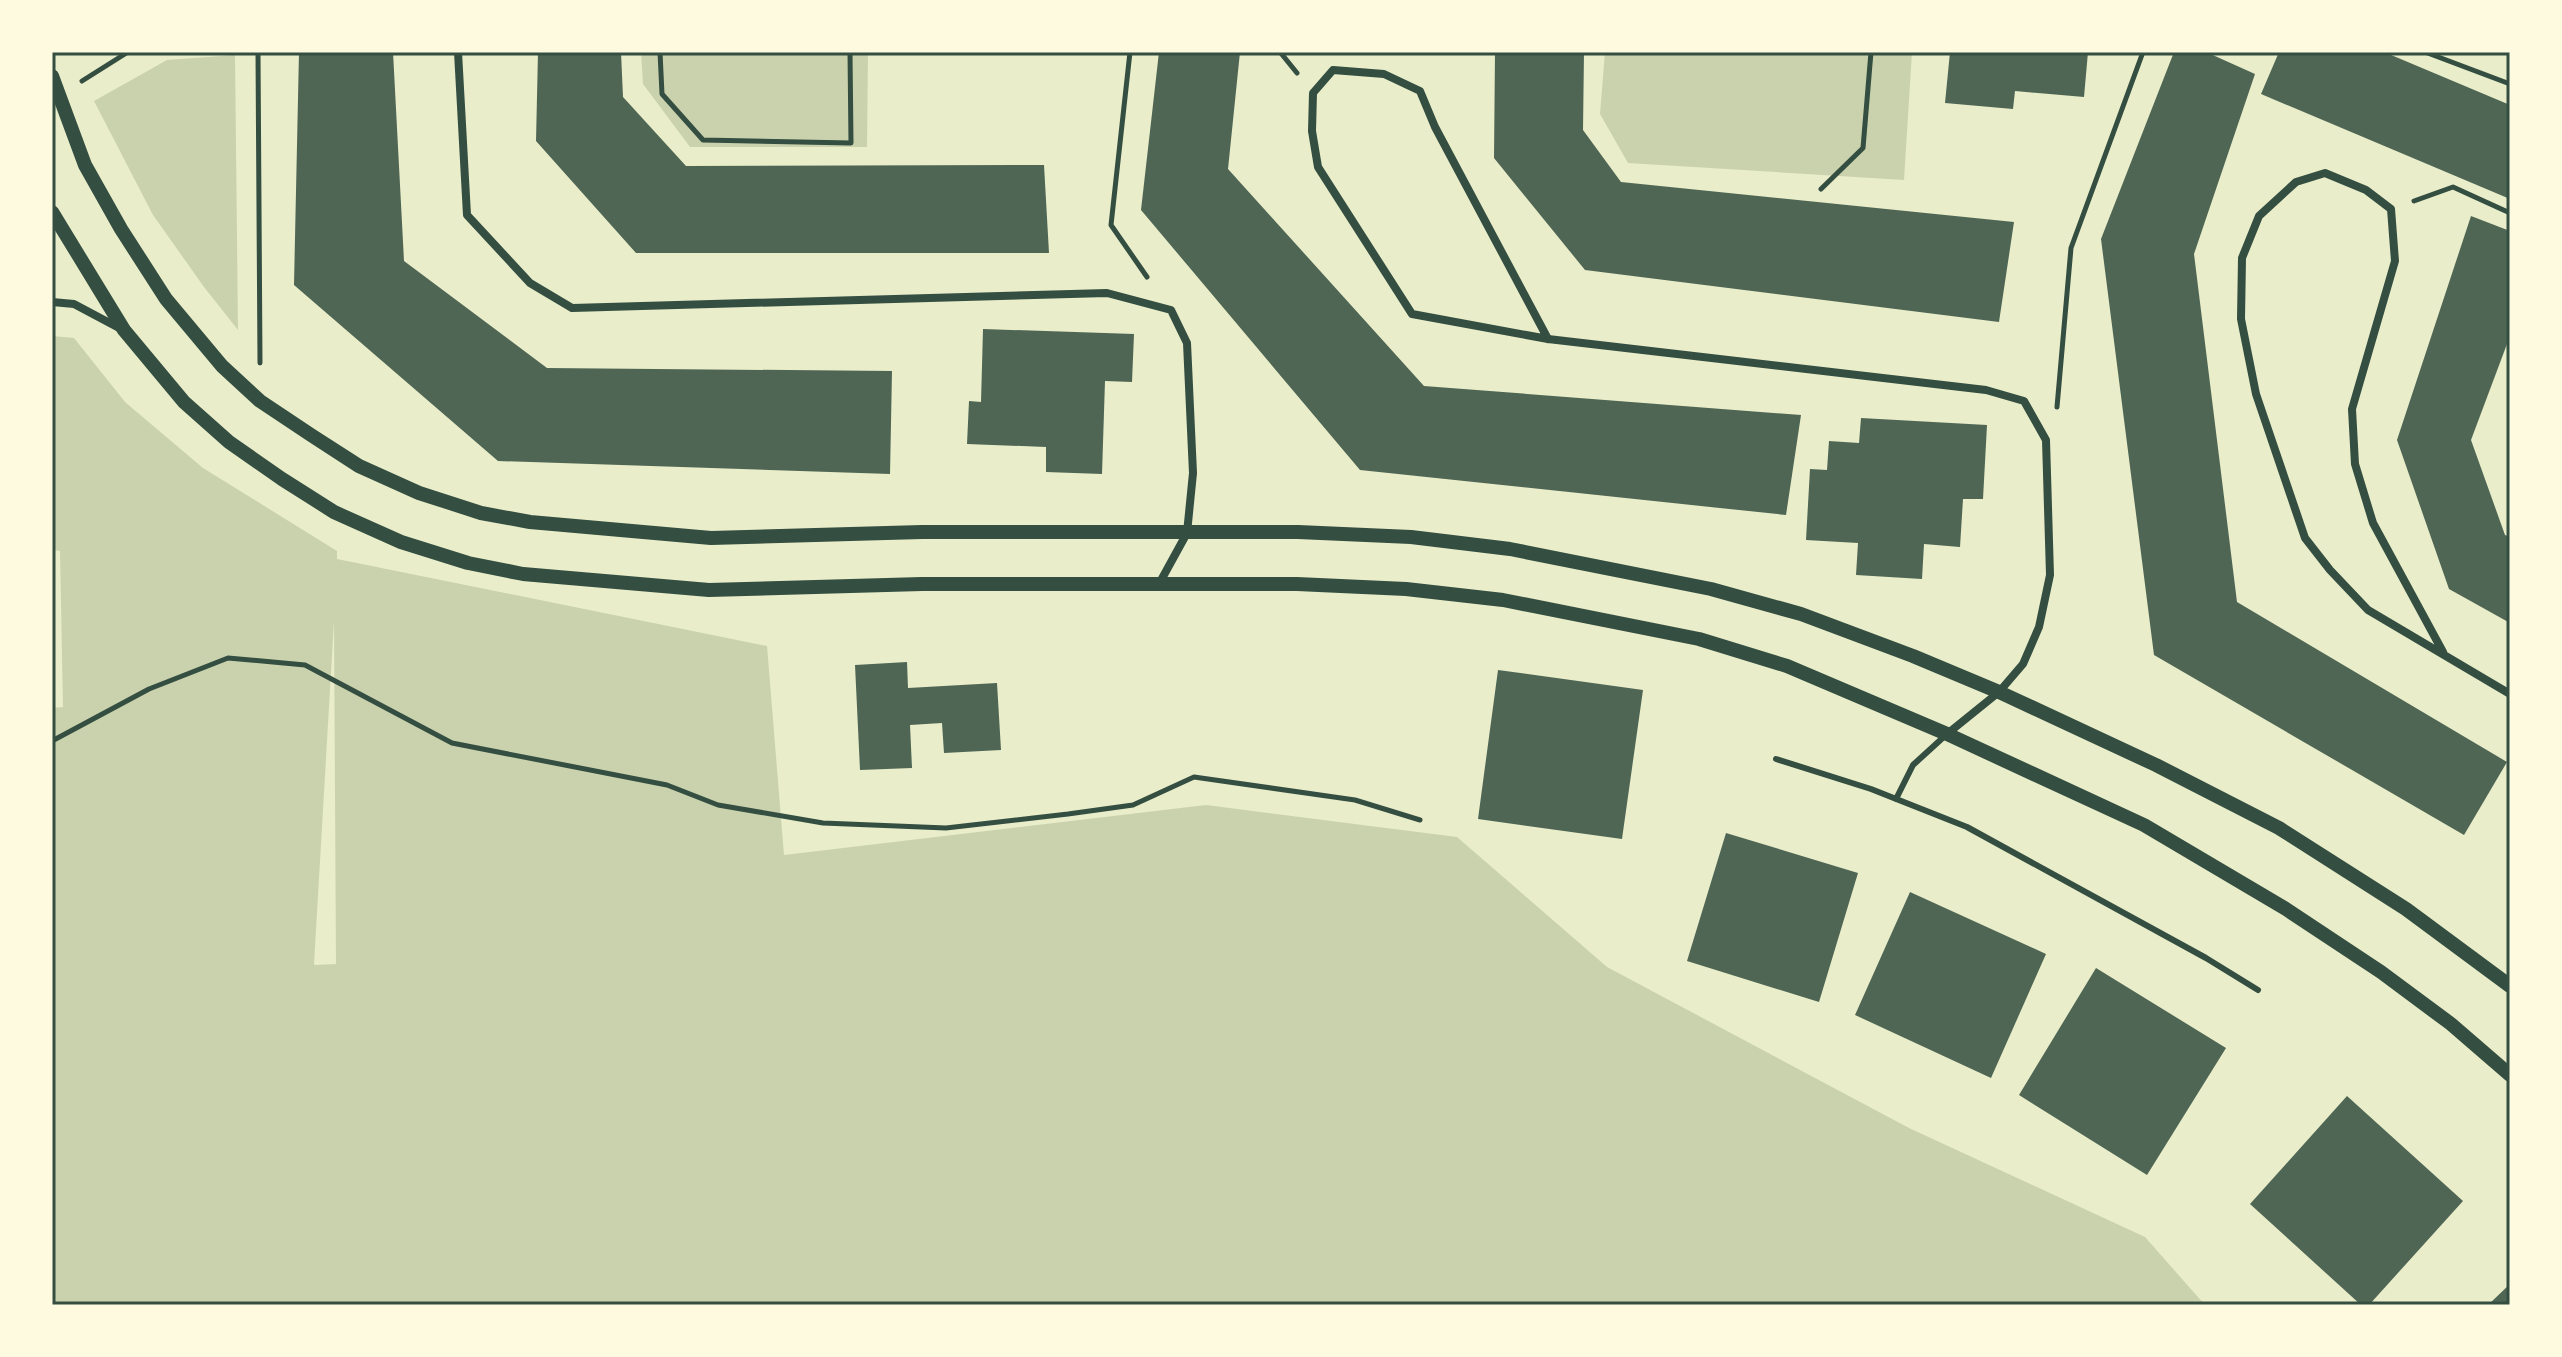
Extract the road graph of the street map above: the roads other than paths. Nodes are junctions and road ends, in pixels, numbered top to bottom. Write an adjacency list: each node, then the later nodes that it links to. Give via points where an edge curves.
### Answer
1 (458, 52): 7 (street, via 467,215 530,283 572,308 1107,293 1171,310 1187,343 1193,473)
2 (52, 76): 7 (street, via 85,165 166,299 222,366 260,401 359,466 419,493 530,522 711,538)
3 (52, 212): 5 (street)
4 (52, 302): 5 (street, via 74,304)
5 (124, 330): 8 (street, via 184,402 282,479 334,512 387,536 468,563 523,574 709,590)
6 (1548, 339): 6 (street, via 1420,91 1384,74 1333,70 1313,93 1318,167 1412,314); 10 (street, via 1986,390 2024,401 2046,440 2050,575 2039,627 2023,664)
7 (1187, 533): 8 (street); 10 (street, via 1411,537 1609,567 1801,614)
8 (1158, 585): 12 (street, via 1297,584 1503,600 1699,639 1787,666)
9 (2443, 652): 9 (street, via 2368,610 2305,538 2256,394 2241,319 2242,258 2259,216 2296,182 2325,173 2366,190 2391,209 2395,261 2352,409 2355,464 2373,523); 11 (street)
10 (1999, 692): 12 (street); 15 (street, via 2279,828 2406,909)
11 (2510, 694)
12 (1947, 734): 14 (lane, via 1913,765); 17 (street, via 2144,825 2286,909 2381,972)
13 (1776, 759): 14 (lane)
14 (1896, 799): 16 (lane, via 1967,827)
15 (2510, 986)
16 (2258, 990)
17 (2510, 1075)

